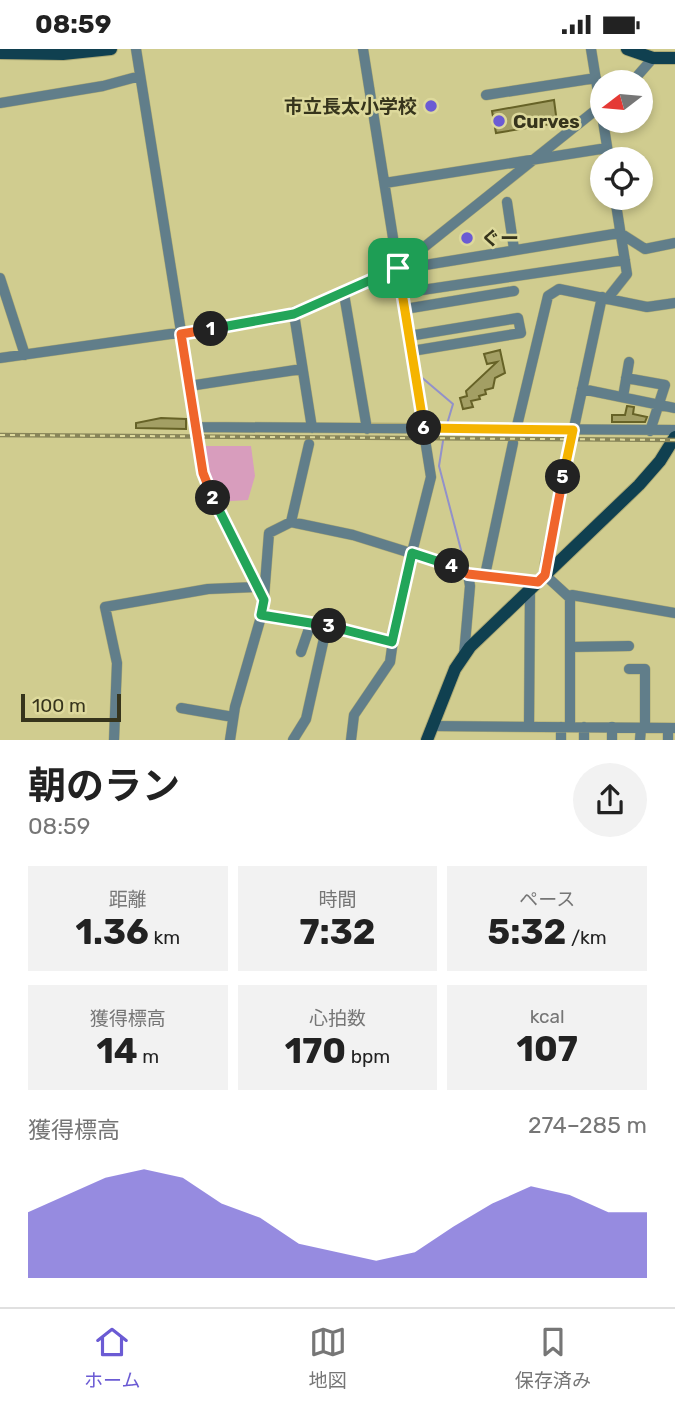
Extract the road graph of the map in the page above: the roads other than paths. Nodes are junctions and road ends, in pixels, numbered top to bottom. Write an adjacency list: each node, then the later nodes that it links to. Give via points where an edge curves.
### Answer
1 (111, 49): 6 (main road)
2 (136, 49): 11 (street)
3 (363, 49): 18 (street)
4 (591, 49): 9 (street)
5 (627, 49): 7 (main road)
6 (0, 53)
7 (653, 58): 8 (main road); 10 (street)
8 (675, 58)
9 (595, 70)
10 (642, 70)
11 (140, 76): 14 (street); 34 (street)
12 (590, 79): 13 (street)
13 (486, 95)
14 (0, 103)
15 (590, 120): 17 (street)
16 (590, 150): 17 (street)
17 (536, 158): 18 (street); 25 (street)
18 (384, 183): 25 (street)
19 (507, 202): 23 (street)
20 (617, 210): 21 (street)
21 (620, 233): 22 (street, via 645,249); 23 (street); 24 (street)
22 (675, 243)
23 (514, 250): 25 (street)
24 (625, 260): 28 (street); 30 (street, via 627,274)
25 (400, 266): 28 (street); 29 (street)
26 (0, 278): 37 (street)
27 (514, 291): 32 (street)
28 (402, 293): 32 (street)
29 (344, 294): 33 (street); 49 (street)
30 (605, 297): 31 (street, via 648,307); 43 (street); 51 (street, via 559,289 548,296)
31 (675, 303)
32 (404, 309): 35 (street)
33 (294, 314): 34 (street); 40 (street)
34 (181, 334): 37 (street); 42 (street)
35 (409, 335): 36 (street); 36 (street, via 518,318 521,333)
36 (412, 351): 50 (street)
37 (25, 355): 38 (street)
38 (0, 358)
39 (629, 362): 41 (street)
40 (302, 369): 42 (street); 48 (street)
41 (626, 378): 44 (street); 45 (street, via 665,386)
42 (188, 386): 47 (street)
43 (582, 389): 44 (street); 52 (street)
44 (622, 397): 45 (street)
45 (659, 404): 46 (street); 54 (street)
46 (675, 408)
47 (195, 427): 48 (street); 63 (street, via 209,490)
48 (312, 429): 49 (street)
49 (367, 429): 50 (street)
50 (425, 429): 51 (street); 59 (street, via 431,477)
51 (516, 430): 52 (street)
52 (573, 430): 54 (street); 62 (street)
53 (675, 430): 54 (street)
54 (650, 431)
55 (513, 443): 61 (street)
56 (674, 443): 62 (main road, via 639,485)
57 (310, 444): 58 (street)
58 (291, 522): 59 (street); 65 (street, via 269,533)
59 (412, 553): 60 (street); 70 (street)
60 (468, 574): 61 (street); 74 (street)
61 (485, 575): 62 (street)
62 (538, 582): 64 (street); 74 (main road); 79 (street)
63 (257, 587): 65 (street); 85 (street, via 208,589 105,607 117,663)
64 (570, 598): 66 (street); 72 (street)
65 (264, 600): 67 (street)
66 (675, 613)
67 (261, 615): 68 (street); 77 (street)
68 (311, 623): 69 (street); 73 (street)
69 (327, 625): 70 (street); 87 (street, via 306,719)
70 (392, 642): 88 (street, via 390,663 354,715)
71 (629, 646): 72 (street)
72 (570, 647): 80 (street)
73 (301, 652)
74 (464, 655): 78 (main road)
75 (629, 669): 83 (street, via 645,669)
76 (181, 708): 77 (street)
77 (233, 717): 86 (street)
78 (432, 726): 79 (street); 89 (main road)
79 (529, 727): 80 (street)
80 (566, 727): 81 (street); 90 (street)
81 (584, 727): 82 (street); 91 (street)
82 (612, 727): 83 (street); 92 (street)
83 (643, 728): 84 (street); 93 (street)
84 (671, 728): 94 (street)
85 (114, 740)
86 (230, 740)
87 (293, 740)
88 (351, 740)
89 (427, 740)
90 (561, 740)
91 (584, 740)
92 (612, 740)
93 (640, 740)
94 (668, 740)

